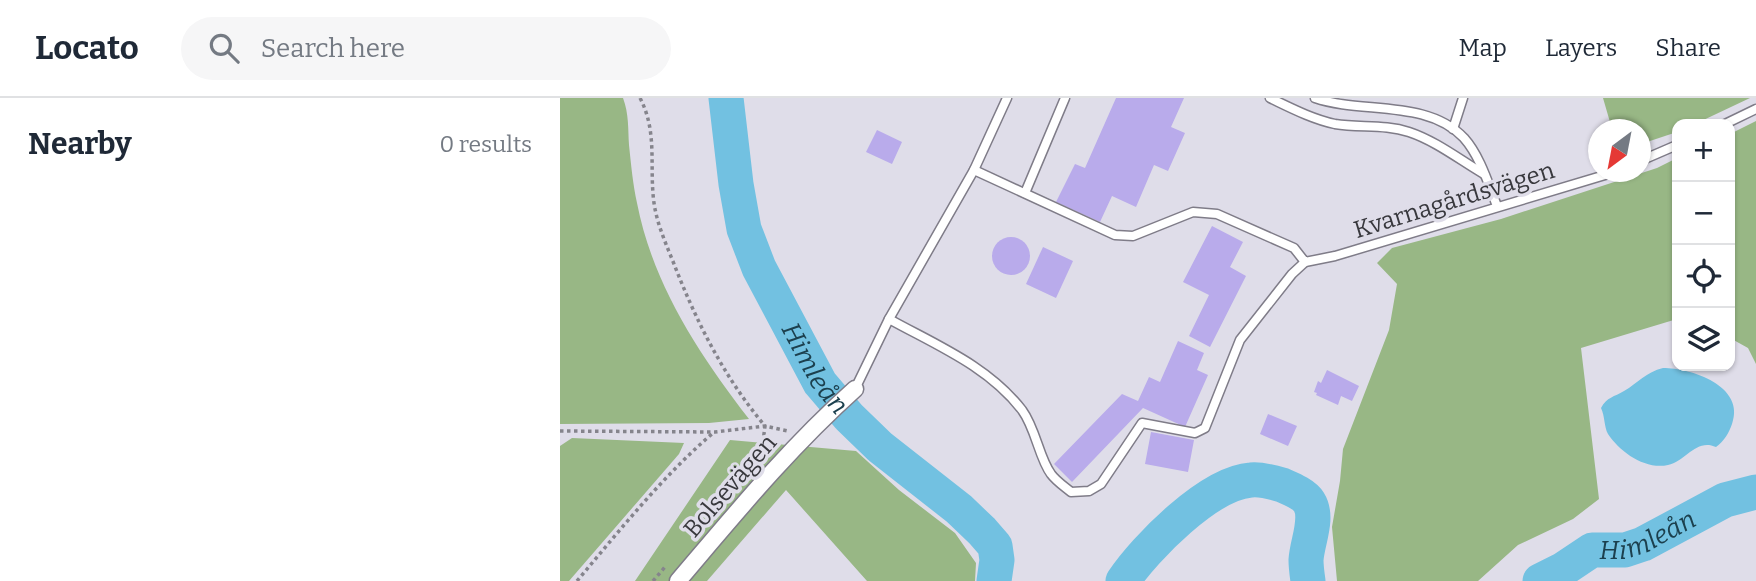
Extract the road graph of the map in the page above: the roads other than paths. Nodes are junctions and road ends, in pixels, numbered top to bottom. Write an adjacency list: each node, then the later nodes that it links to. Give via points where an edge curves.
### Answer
1 (1007, 98): 11 (lane)
2 (1065, 98): 14 (lane)
3 (1270, 98): 12 (lane, via 1320,120 1409,132)
4 (1315, 98): 8 (lane, via 1344,106 1411,112)
5 (1463, 98): 8 (lane)
6 (1756, 109): 7 (lane)
7 (1735, 119)
8 (1453, 129): 12 (lane, via 1473,151)
9 (1672, 147): 10 (lane)
10 (1651, 156)
11 (974, 170): 14 (lane); 17 (lane)
12 (1484, 174): 15 (lane)
13 (1588, 180): 15 (lane, Kvarnagårdsvägen)
14 (1025, 193): 16 (lane, via 1115,235 1133,236 1194,212 1217,214 1294,248)
15 (1497, 206): 16 (lane, Kvarnagårdsvägen)
16 (1304, 262): 17 (lane, via 1240,340 1205,428 1195,433 1142,423 1101,484 1089,491 1071,492 1051,474 1022,410 999,387 961,358)
17 (889, 319): 18 (lane)
18 (855, 389): 19 (street, Bolsevägen, via 774,467)
19 (678, 581)

